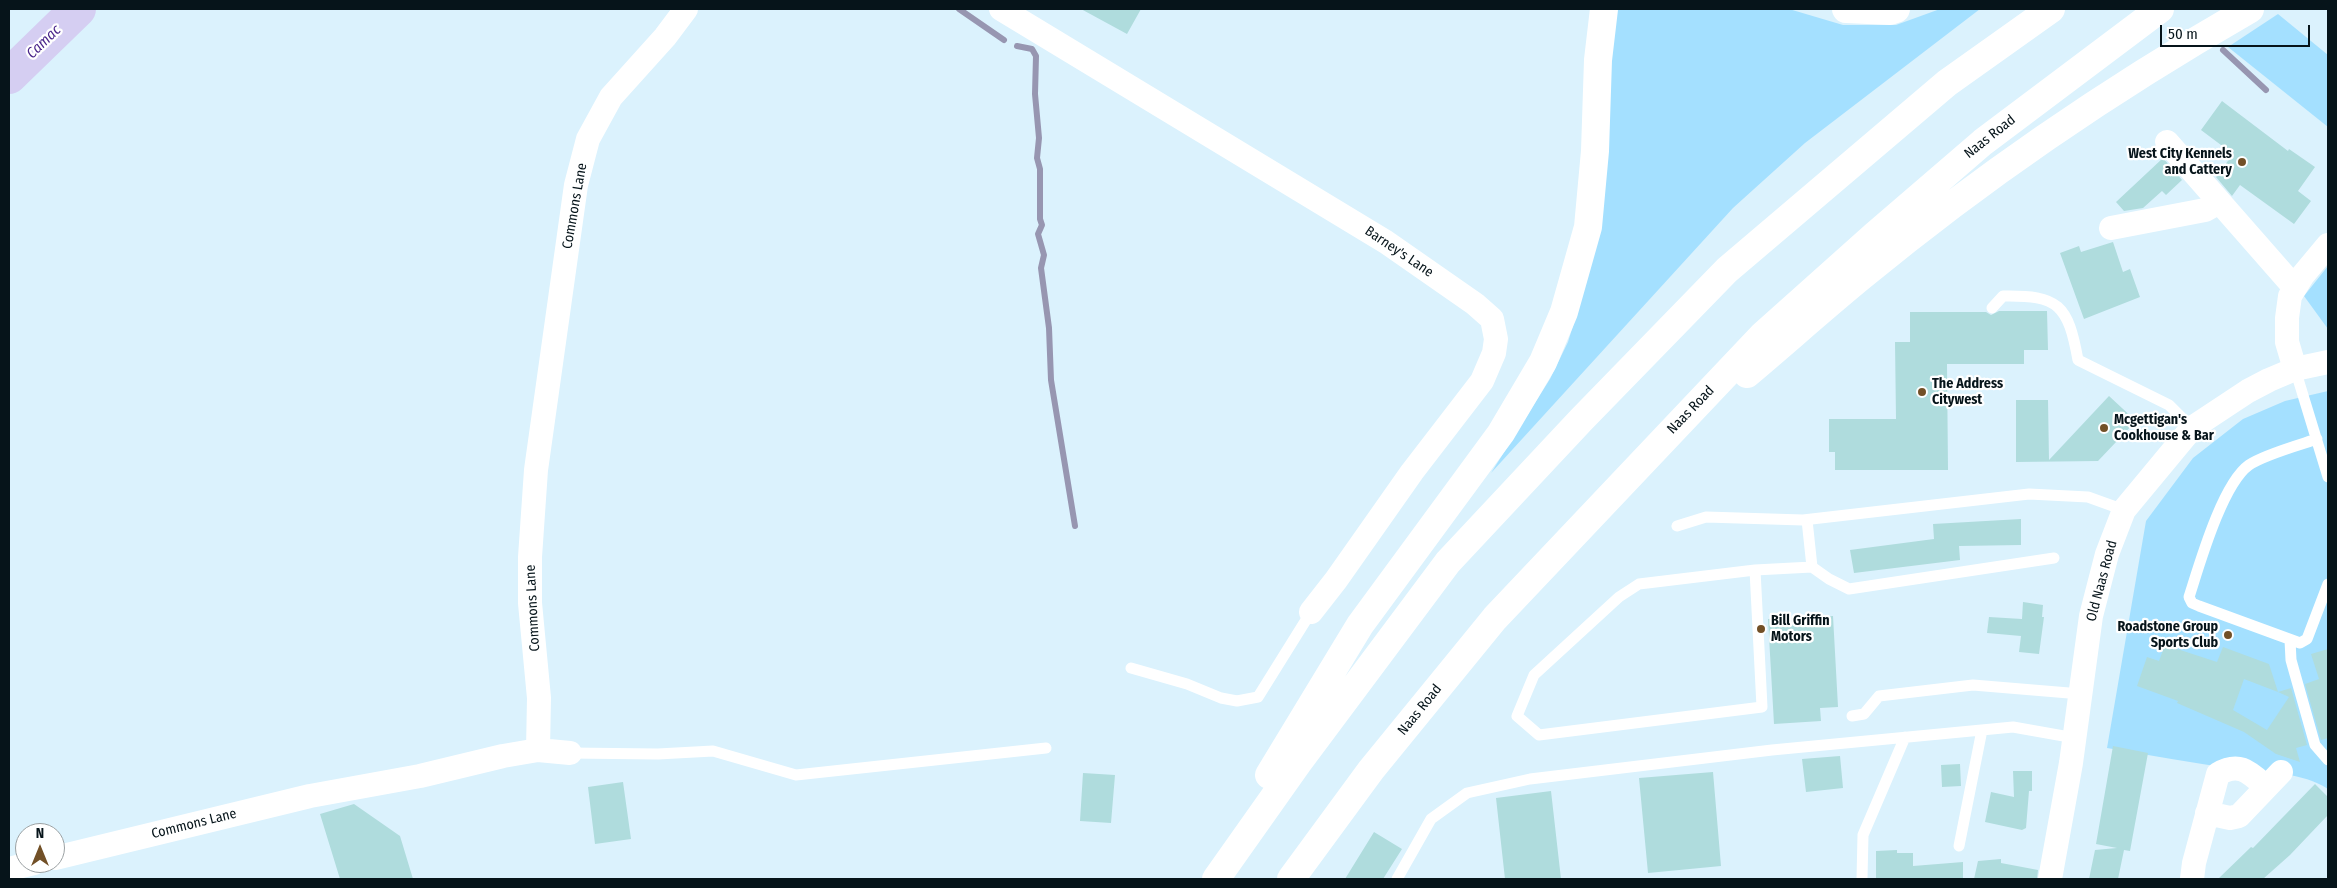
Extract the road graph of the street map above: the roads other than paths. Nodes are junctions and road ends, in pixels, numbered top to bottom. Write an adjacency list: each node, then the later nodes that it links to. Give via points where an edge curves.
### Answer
1 (686, 9): 37 (street, Commons Lane, via 660,44 611,97 588,139 576,186 536,470 531,538 530,603 539,698)
2 (1001, 9): 28 (street, Barney's Lane, via 1386,242 1476,304 1492,319 1496,339 1494,353 1482,381)
3 (1604, 9): 43 (highway, via 1588,227 1564,312 1543,362 1501,433 1360,625)
4 (1846, 9): 5 (highway)
5 (1896, 9)
6 (2051, 9): 44 (highway, via 1947,83 1728,270 1581,420 1448,562)
7 (2160, 9): 19 (highway, Naas Road, via 1983,142 1875,235 1763,335)
8 (2250, 9): 19 (highway, via 2089,109 1971,192 1862,276)
9 (2167, 142): 10 (street)
10 (2219, 202): 11 (street, via 2205,210); 13 (street)
11 (2111, 228)
12 (2328, 244): 13 (street)
13 (2295, 288): 16 (street, via 2290,296 2287,318 2287,342)
14 (1992, 308): 17 (lane, via 2003,296 2043,297 2056,304 2072,327 2078,360 2169,404)
15 (2328, 362): 16 (street, Old Naas Road)
16 (2295, 370): 17 (street, Old Naas Road, via 2248,391); 18 (lane)
17 (2192, 428): 21 (street, Old Naas Road)
18 (2317, 439): 20 (lane); 29 (lane, via 2250,465 2240,473 2222,506 2189,598 2199,606)
19 (1626, 477): 45 (highway, Naas Road, via 1495,618 1371,770)
20 (2328, 477)
21 (2124, 510): 22 (lane, via 2088,497 2029,494); 31 (street, Old Naas Road, via 2107,554 2091,616)
22 (1807, 520): 23 (lane, via 1706,517); 25 (lane)
23 (1677, 526)
24 (2054, 558): 25 (lane, via 1849,589)
25 (1812, 568): 26 (lane)
26 (1755, 570): 26 (lane, via 1762,707 1539,735 1518,716 1534,675 1619,597 1639,584)
27 (2328, 584): 29 (lane, via 2308,639 2300,643)
28 (1311, 612): 30 (lane, via 1258,697 1237,701 1221,698 1178,681)
29 (2290, 640): 39 (lane, via 2291,660 2316,745)
30 (1131, 668)
31 (2081, 694): 32 (lane, via 1973,685 1879,696 1864,714); 35 (street, Old Naas Road)
32 (1852, 716)
33 (1982, 730): 34 (lane); 35 (lane, via 2013,727); 41 (lane)
34 (1905, 737): 46 (lane, via 1540,778 1468,793 1431,819); 47 (lane, via 1863,835)
35 (2075, 738): 48 (street, Old Naas Road)
36 (1046, 748): 38 (lane, via 796,775 713,751)
37 (538, 750): 38 (street); 42 (street, Commons Lane, via 310,796)
38 (570, 753)
39 (2328, 760)
40 (2207, 813): 40 (street, via 2230,818 2239,816 2274,780 2240,768 2228,769 2218,774); 49 (street)
41 (1959, 846)
42 (65, 856)
43 (1206, 879)
44 (1216, 879)
45 (1291, 879)
46 (1398, 879)
47 (1862, 879)
48 (2050, 879)
49 (2192, 879)

